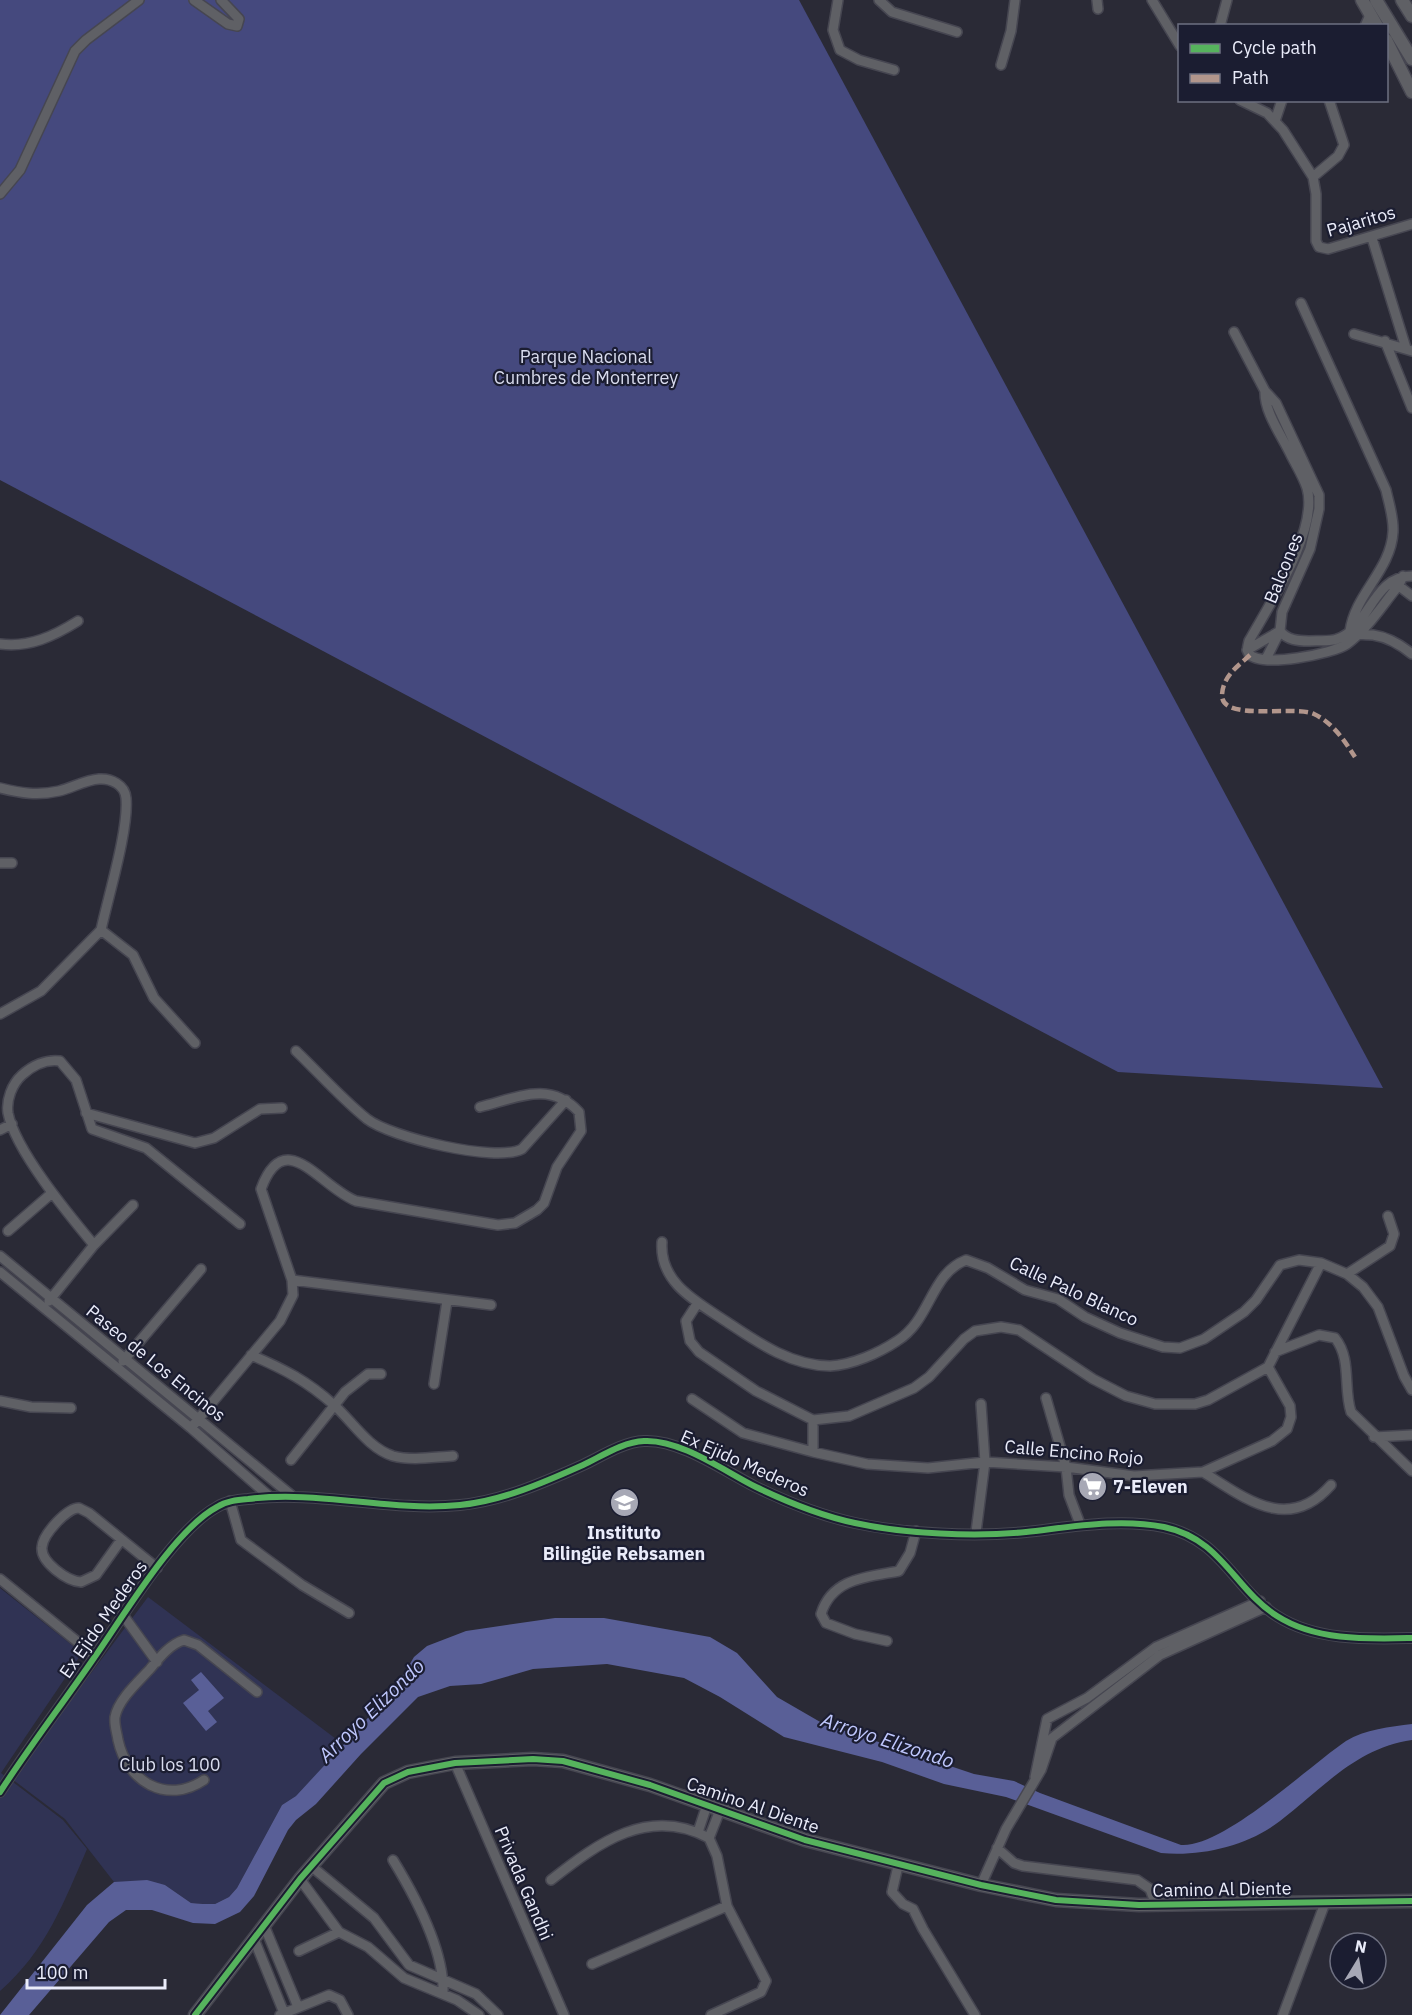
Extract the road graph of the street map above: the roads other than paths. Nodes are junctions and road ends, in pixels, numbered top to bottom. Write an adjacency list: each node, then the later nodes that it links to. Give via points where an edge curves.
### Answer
1 (139, 0): 27 (street, via 75,51 20,170)
2 (194, 0): 3 (street, via 237,26 239,19)
3 (221, 0)
4 (838, 0): 20 (street, via 833,30 840,50 859,60)
5 (879, 0): 15 (street, via 892,12)
6 (1015, 0): 19 (street)
7 (1152, 0): 16 (street)
8 (1227, 0): 14 (street)
9 (1362, 0): 13 (street)
10 (1376, 0): 18 (street)
11 (1402, 0): 12 (street)
12 (1412, 16)
13 (1371, 22)
14 (1221, 24)
15 (957, 32)
16 (1178, 44)
17 (1388, 44): 21 (street)
18 (1412, 60)
19 (1001, 65)
20 (894, 69)
21 (1412, 92)
22 (1244, 102): 25 (street)
23 (1281, 102): 25 (street)
24 (1330, 102): 26 (street, via 1344,145 1338,156)
25 (1275, 121): 26 (street)
26 (1313, 177): 29 (street, Pajaritos, via 1317,245 1328,249)
27 (0, 194)
28 (1412, 224): 29 (street, Pajaritos)
29 (1372, 238): 34 (street)
30 (1301, 303): 42 (street, via 1386,490 1392,517 1390,548 1352,618)
31 (1234, 332): 35 (street, Balcones)
32 (1354, 334): 33 (street)
33 (1385, 341): 34 (street); 36 (street)
34 (1409, 349)
35 (1265, 391): 41 (street, Balcones, via 1276,403 1319,495 1316,529 1282,612); 44 (street, Balcones, via 1268,408 1307,489 1308,505 1302,536 1249,641)
36 (1412, 408)
37 (1407, 576): 38 (street)
38 (1395, 583): 39 (street); 42 (street)
39 (1412, 596)
40 (78, 621): 43 (street, via 44,639)
41 (1280, 631): 42 (street, via 1284,637 1303,641 1334,640); 44 (street); 46 (street, Balcones)
42 (1353, 633): 45 (street, via 1390,640); 46 (street, via 1340,649)
43 (0, 644)
44 (1249, 652): 46 (street, via 1256,659)
45 (1412, 654)
46 (1266, 659)
47 (0, 788): 50 (street, via 38,795 107,779 124,790 122,839)
48 (0, 863): 49 (street)
49 (12, 863)
50 (101, 930): 51 (street, via 41,991); 52 (street, via 133,955 154,998)
51 (0, 1014)
52 (195, 1043)
53 (296, 1052): 54 (street, via 368,1120 432,1144 517,1152)
54 (566, 1100): 55 (street, via 547,1092); 72 (street, via 579,1112 579,1137 557,1167 544,1203 510,1225 356,1201 340,1194 300,1163 287,1160 274,1164 261,1189)
55 (480, 1107)
56 (282, 1108): 57 (street, via 260,1109 214,1138 195,1143)
57 (86, 1113): 58 (street, via 72,1072 53,1060 24,1073 13,1086 8,1112); 63 (street, via 92,1129 146,1148)
58 (12, 1124): 59 (street); 60 (street)
59 (0, 1131)
60 (52, 1193): 64 (street); 66 (street)
61 (133, 1205): 66 (street)
62 (1388, 1216): 71 (street, via 1394,1234 1390,1246)
63 (240, 1224)
64 (8, 1231)
65 (662, 1242): 75 (street, via 668,1272)
66 (94, 1245): 73 (street)
67 (0, 1256): 73 (street, Paseo de Los Encinos)
68 (1321, 1263): 71 (street); 75 (street, Calle Palo Blanco, via 1299,1260 1280,1265 1244,1312 1204,1339 1180,1348 1163,1347 1120,1333 1058,1299 1025,1290 966,1260 947,1272 928,1306 898,1341 848,1364 828,1366 775,1352); 78 (street)
69 (201, 1269): 80 (street)
70 (0, 1272): 77 (street, Paseo de Los Encinos)
71 (1347, 1274): 85 (street, via 1378,1307)
72 (292, 1280): 74 (street); 79 (street, via 293,1295 286,1312)
73 (51, 1298): 77 (street); 80 (street, Paseo de Los Encinos)
74 (447, 1302): 76 (street); 84 (street)
75 (697, 1304): 93 (street, via 686,1322 690,1341 699,1352 756,1391)
76 (490, 1305)
77 (44, 1308): 82 (street, Paseo de Los Encinos)
78 (1275, 1352): 81 (street); 96 (street, via 1319,1335 1335,1338 1345,1359 1351,1412)
79 (251, 1355): 90 (street, via 291,1371); 92 (street)
80 (125, 1358): 82 (street); 92 (street, Paseo de Los Encinos)
81 (1268, 1367): 93 (street, via 1208,1400 1195,1404 1155,1404 1126,1396 1093,1379 1019,1330 986,1328 963,1339 914,1388 849,1416); 103 (street, Calle Encino Rojo, via 1290,1406 1292,1417 1287,1429 1272,1442)
82 (117, 1368): 94 (street, Paseo de Los Encinos)
83 (381, 1374): 90 (street, via 368,1374)
84 (434, 1384)
85 (1412, 1390)
86 (1046, 1398): 101 (street)
87 (692, 1399): 97 (street, Calle Encino Rojo, via 743,1432)
88 (0, 1401): 91 (street)
89 (981, 1404): 100 (street)
90 (335, 1405): 98 (street, via 386,1453 408,1458); 99 (street)
91 (71, 1408)
92 (198, 1418): 94 (street); 105 (street, Paseo de Los Encinos)
93 (813, 1420): 97 (street)
94 (191, 1428): 106 (street, Paseo de Los Encinos)
95 (1412, 1435): 96 (street)
96 (1374, 1437): 102 (street)
97 (813, 1452): 100 (street, Calle Encino Rojo, via 867,1464 928,1468)
98 (453, 1456)
99 (291, 1460)
100 (986, 1462): 101 (street, Calle Encino Rojo); 110 (street)
101 (1066, 1467): 103 (street, Calle Encino Rojo, via 1134,1476); 108 (street, via 1069,1495)
102 (1412, 1471)
103 (1203, 1472): 104 (street, via 1256,1505 1270,1509 1306,1504)
104 (1331, 1485)
105 (291, 1495): 106 (street, Ex Ejido Mederos); 109 (street, Ex Ejido Mederos, via 414,1507 475,1503 503,1496 644,1441 673,1445 781,1498 848,1522 891,1531)
106 (269, 1496): 107 (street, Ex Ejido Mederos)
107 (230, 1501): 112 (street, Ex Ejido Mederos, via 207,1514); 115 (street, via 241,1540 302,1585)
108 (1080, 1524): 110 (street, Ex Ejido Mederos, via 1022,1532); 114 (street, Ex Ejido Mederos, via 1159,1526 1190,1535 1221,1559)
109 (916, 1531): 110 (street, Ex Ejido Mederos); 119 (street, via 910,1553 899,1570 837,1586 824,1602 821,1614 826,1623)
110 (976, 1532)
111 (121, 1540): 111 (street, via 96,1575 86,1582 65,1577 42,1552 44,1540 75,1508 90,1513); 112 (street)
112 (157, 1569): 116 (street, Ex Ejido Mederos)
113 (0, 1580): 120 (street)
114 (1263, 1604): 117 (street, Ex Ejido Mederos, via 1297,1627 1317,1634); 118 (street)
115 (349, 1613)
116 (123, 1615): 120 (street, Ex Ejido Mederos); 121 (street)
117 (1412, 1638)
118 (1180, 1640): 123 (street, via 1141,1657 1087,1698); 124 (street)
119 (887, 1641)
120 (95, 1656): 130 (street, Ex Ejido Mederos)
121 (157, 1662): 122 (street, via 179,1642 192,1642); 128 (street, via 116,1713 120,1747 143,1782 158,1788 183,1791)
122 (257, 1692)
123 (1063, 1709): 124 (street); 125 (street, via 1047,1719)
124 (1069, 1724): 126 (street)
125 (1043, 1732): 126 (street); 129 (street)
126 (1053, 1738): 129 (street)
127 (455, 1763): 131 (street, Camino Al Diente, via 563,1761); 137 (street, Camino Al Diente, via 408,1772 384,1783); 161 (street, Privada Gandhi)
128 (204, 1780)
129 (1033, 1780): 135 (street)
130 (0, 1792)
131 (707, 1805): 132 (street, Camino Al Diente); 133 (street)
132 (720, 1810): 134 (street); 138 (street, Camino Al Diente, via 805,1840)
133 (698, 1832): 134 (street); 140 (street, via 682,1826 642,1827 602,1844)
134 (710, 1838): 145 (street)
135 (997, 1848): 141 (street); 144 (street, via 1023,1866 1137,1880 1150,1889)
136 (393, 1860): 153 (street, via 435,1945)
137 (311, 1866): 139 (street, Camino Al Diente); 148 (street, via 362,1907)
138 (898, 1866): 141 (street, Camino Al Diente); 163 (street, via 892,1892 919,1917)
139 (300, 1879): 146 (street, Camino Al Diente); 147 (street)
140 (551, 1880)
141 (981, 1885): 144 (street, Camino Al Diente, via 1069,1901)
142 (1412, 1902): 143 (street, Camino Al Diente)
143 (1325, 1903): 144 (street, Camino Al Diente); 164 (street)
144 (1156, 1905)
145 (727, 1906): 152 (street); 162 (street, via 765,1975 765,1986 761,1992)
146 (264, 1925): 149 (street, Camino Al Diente); 155 (street)
147 (339, 1932): 150 (street); 151 (street)
148 (388, 1938): 151 (street); 153 (street, via 409,1965)
149 (254, 1939): 156 (street); 157 (street, Camino Al Diente)
150 (299, 1951)
151 (375, 1953): 154 (street, via 404,1978)
152 (592, 1964)
153 (444, 1978): 154 (street); 160 (street, via 476,1994)
154 (443, 1994): 159 (street)
155 (298, 2007): 156 (street); 158 (street, via 334,1995)
156 (282, 2014)
157 (195, 2015)
158 (348, 2015)
159 (479, 2015)
160 (498, 2015)
161 (564, 2015)
162 (711, 2015)
163 (975, 2015)
164 (1283, 2015)

